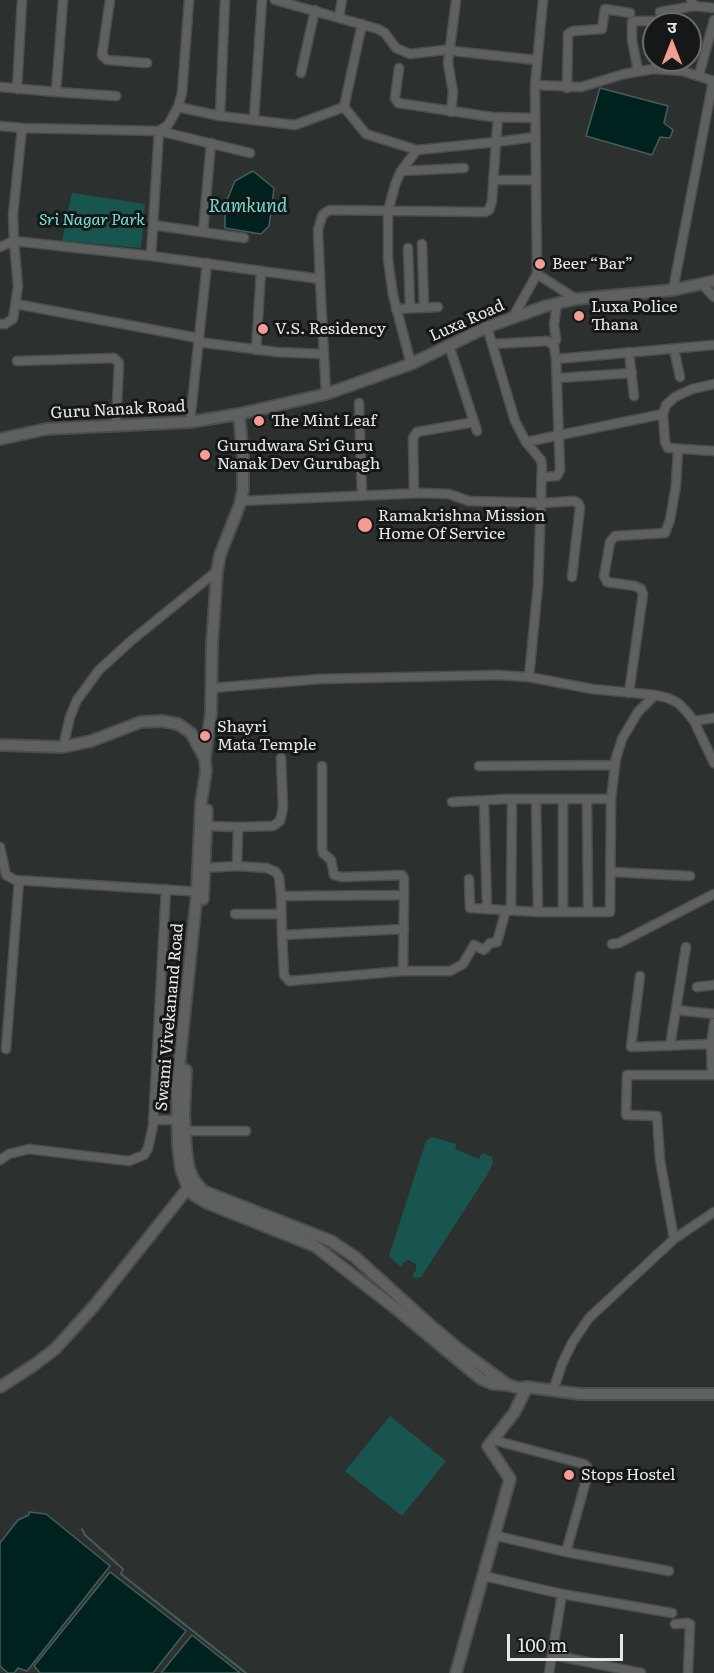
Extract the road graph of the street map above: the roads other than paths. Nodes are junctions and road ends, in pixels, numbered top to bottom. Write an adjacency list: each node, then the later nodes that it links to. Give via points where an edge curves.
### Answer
1 (22, 0): 29 (street)
2 (63, 0): 30 (street)
3 (110, 0): 20 (street, via 102,55 107,60)
4 (189, 0): 32 (street, via 185,75)
5 (225, 0): 35 (street)
6 (262, 0): 38 (street)
7 (275, 0): 13 (street)
8 (342, 0): 15 (street)
9 (456, 0): 18 (street)
10 (543, 0): 19 (street)
11 (692, 3): 12 (street); 22 (street, via 632,22)
12 (714, 8)
13 (315, 10): 15 (street); 23 (street)
14 (630, 13): 28 (street, via 606,9 602,29 568,34)
15 (339, 17): 17 (street)
16 (713, 23): 24 (street)
17 (362, 24): 18 (street, via 385,33 402,52); 33 (street)
18 (449, 50): 19 (street); 34 (street)
19 (536, 60): 26 (street)
20 (147, 63)
21 (399, 68): 34 (street, via 395,98 398,103)
22 (639, 71): 24 (street, via 666,69); 28 (street)
23 (302, 73)
24 (699, 75): 25 (street)
25 (714, 81): 67 (street)
26 (535, 85): 28 (street); 37 (street)
27 (0, 87): 29 (street)
28 (567, 88)
29 (16, 89): 30 (street)
30 (56, 92): 31 (street)
31 (116, 96)
32 (178, 107): 35 (street); 41 (street, via 168,125)
33 (344, 107): 38 (street, via 295,125); 45 (street, via 366,134)
34 (451, 112): 36 (street)
35 (220, 116): 38 (street)
36 (498, 117): 37 (street); 43 (street)
37 (535, 118): 42 (street)
38 (254, 119)
39 (0, 126): 40 (street)
40 (22, 128): 41 (street); 55 (street)
41 (159, 131): 44 (street); 52 (street)
42 (535, 137): 43 (street); 50 (street)
43 (496, 142): 45 (street); 49 (street)
44 (212, 143): 46 (street); 53 (street)
45 (417, 150): 48 (street)
46 (250, 153)
47 (464, 168): 48 (street)
48 (401, 171): 51 (street)
49 (494, 180): 50 (street); 51 (street, via 491,206 485,212)
50 (535, 180): 62 (street)
51 (388, 211): 64 (street, via 330,210 322,216 318,230); 75 (street, via 388,259)
52 (153, 225): 53 (street); 59 (street)
53 (203, 232): 54 (street)
54 (244, 238)
55 (14, 241): 57 (street); 59 (street); 71 (street, via 18,272)
56 (422, 243): 72 (street)
57 (0, 247)
58 (408, 248): 74 (street)
59 (151, 256): 60 (street)
60 (207, 263): 61 (street); 80 (street)
61 (261, 271): 64 (street); 85 (street)
62 (537, 274): 69 (street); 76 (street)
63 (714, 276): 67 (street)
64 (320, 279): 87 (street)
65 (714, 281): 66 (street, Luxa Road)
66 (702, 284): 67 (street, Luxa Road); 68 (street)
67 (673, 287): 69 (street, Luxa Road)
68 (714, 297)
69 (576, 299): 70 (street, Luxa Road)
70 (557, 303): 76 (street, Luxa Road); 79 (street)
71 (16, 304): 77 (street, via 13,319); 80 (street)
72 (424, 307): 73 (street); 74 (street)
73 (438, 307)
74 (410, 308): 75 (street)
75 (396, 309): 90 (street)
76 (513, 317): 78 (street, Luxa Road)
77 (0, 324)
78 (487, 327): 81 (street); 82 (street, Luxa Road)
79 (556, 339)
80 (198, 340): 85 (street); 100 (street)
81 (492, 344): 88 (street, via 548,341 554,346); 104 (street, via 515,421)
82 (448, 345): 90 (street, Luxa Road); 108 (street, via 476,426 417,432 413,438)
83 (714, 345): 84 (street)
84 (674, 349): 86 (street); 92 (street)
85 (256, 350): 87 (street)
86 (629, 352): 88 (street); 91 (street)
87 (324, 354): 95 (street)
88 (556, 359): 93 (street)
89 (17, 361): 101 (street, via 106,357 117,360)
90 (411, 364): 95 (street, Luxa Road)
91 (632, 373): 93 (street); 96 (street)
92 (680, 377)
93 (558, 378): 102 (street)
94 (714, 384): 99 (street, via 683,392 666,405)
95 (326, 394): 98 (street, Luxa Road)
96 (634, 396)
97 (359, 403): 109 (street)
98 (238, 414): 100 (street, Guru Nanak Road); 110 (street, via 244,474)
99 (663, 414): 102 (street); 105 (street, via 666,446)
100 (190, 422): 101 (street, Guru Nanak Road)
101 (116, 425): 103 (street, Guru Nanak Road, via 46,429)
102 (560, 436): 104 (street); 107 (street, via 559,473)
103 (0, 439)
104 (526, 442): 107 (street, via 541,460)
105 (678, 450): 106 (street); 116 (street, via 676,485 665,533 615,536 610,542 604,576 607,582 634,586 643,594)
106 (714, 451)
107 (543, 477): 111 (street)
108 (414, 493): 109 (street); 111 (street, via 448,494 469,501)
109 (362, 495): 110 (street)
110 (240, 501): 112 (street)
111 (542, 503): 113 (street, via 574,501 580,507); 114 (street)
112 (217, 571): 115 (street); 121 (street, via 99,670 77,700)
113 (572, 577)
114 (529, 677): 115 (street, via 319,679); 116 (street)
115 (212, 688): 123 (street)
116 (629, 693): 117 (street)
117 (654, 695): 119 (street, via 678,703); 125 (street, via 629,726)
118 (714, 718): 119 (street)
119 (694, 721): 124 (street)
120 (0, 745): 121 (street)
121 (63, 747): 123 (street, via 141,722 162,721 178,724 191,733)
122 (281, 758): 137 (street, via 280,821 273,826)
123 (205, 759): 128 (street, Swami Vivekanand Road)
124 (714, 763)
125 (615, 765): 127 (street); 133 (street)
126 (322, 766): 148 (street, via 322,849 331,860 334,875 402,875)
127 (479, 766)
128 (204, 789): 136 (street, Swami Vivekanand Road); 146 (street, Swami Vivekanand Road)
129 (512, 799): 130 (street); 134 (street); 151 (street)
130 (536, 799): 131 (street); 154 (street)
131 (562, 799): 132 (street); 152 (street)
132 (587, 799): 133 (street); 153 (street)
133 (611, 799): 141 (street)
134 (484, 800): 135 (street); 150 (street)
135 (452, 802)
136 (207, 826): 137 (street); 140 (street, Swami Vivekanand Road)
137 (238, 827): 139 (street)
138 (0, 847): 144 (street, via 6,874)
139 (237, 866): 140 (street); 149 (street, via 276,872)
140 (206, 868): 146 (street, Swami Vivekanand Road)
141 (612, 872): 142 (street); 153 (street, via 610,912)
142 (690, 876)
143 (469, 879): 150 (street, via 470,908)
144 (19, 880): 145 (street); 170 (street)
145 (166, 889): 146 (street); 172 (street)
146 (200, 892): 173 (street, Swami Vivekanand Road)
147 (714, 894): 159 (street)
148 (404, 895): 149 (street); 157 (street)
149 (281, 896): 156 (street)
150 (487, 909): 151 (street)
151 (508, 910): 154 (street); 161 (street, via 497,942 484,950 474,945 463,964 450,971)
152 (563, 911): 153 (street); 154 (street)
153 (588, 911)
154 (538, 912)
155 (235, 914): 156 (street)
156 (281, 914): 158 (street)
157 (404, 929): 158 (street); 161 (street)
158 (282, 935): 161 (street, via 284,975 289,981)
159 (612, 944)
160 (686, 947): 165 (street)
161 (403, 971)
162 (640, 976): 169 (street, via 631,1047)
163 (714, 985): 164 (street)
164 (697, 987)
165 (676, 1010): 166 (street); 169 (street)
166 (714, 1014)
167 (714, 1023): 168 (street)
168 (711, 1044): 169 (street); 171 (street)
169 (670, 1046)
170 (6, 1049)
171 (713, 1075): 179 (street, via 627,1075 626,1115 657,1116 661,1170)
172 (153, 1120): 173 (street); 176 (street, via 144,1155 129,1161 29,1149)
173 (181, 1120): 174 (street, Swami Vivekanand Road); 177 (street, Swami Vivekanand Road, via 181,1170)
174 (185, 1131): 175 (street); 180 (street, Swami Vivekanand Road, via 189,1168 203,1191 331,1241)
175 (246, 1131)
176 (0, 1160)
177 (188, 1188): 180 (street, via 207,1203 315,1246 481,1379); 181 (street, via 55,1349)
178 (714, 1212): 179 (street)
179 (674, 1239): 183 (street, via 589,1318 572,1343)
180 (508, 1385): 182 (street)
181 (0, 1387)
182 (527, 1387): 183 (street); 185 (street, via 514,1413)
183 (553, 1391): 184 (street)
184 (714, 1394)
185 (493, 1440): 186 (street, via 489,1446 510,1479); 187 (street, via 587,1467)
186 (493, 1535): 187 (street); 189 (street)
187 (566, 1552): 188 (street)
188 (669, 1571)
189 (484, 1576): 190 (street); 194 (street)
190 (562, 1594): 191 (street); 193 (street)
191 (672, 1613)
192 (675, 1624): 197 (street, via 690,1624)
193 (553, 1655): 195 (street); 196 (street)
194 (456, 1673)
195 (549, 1673)
196 (641, 1673)
197 (688, 1673)

